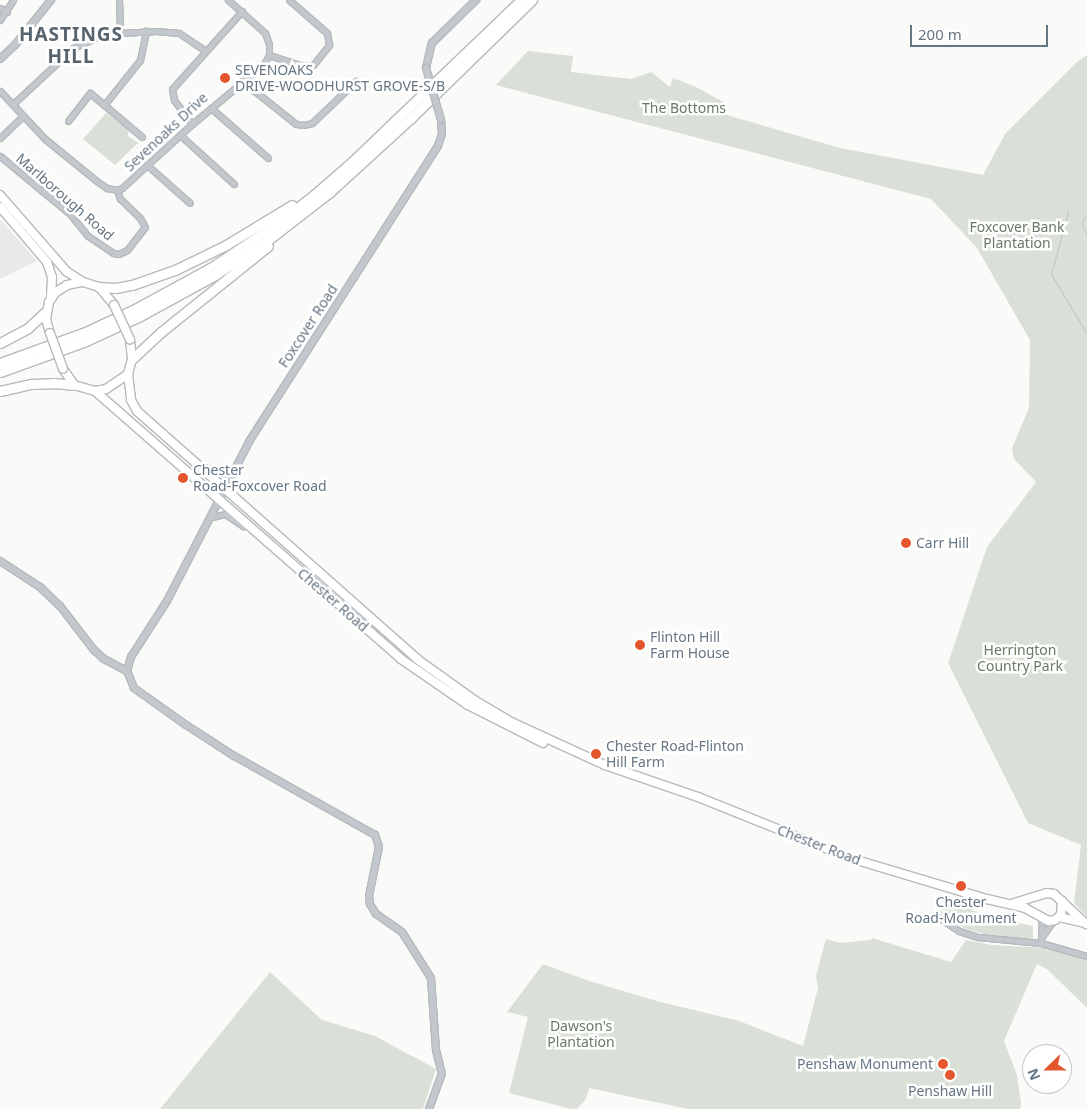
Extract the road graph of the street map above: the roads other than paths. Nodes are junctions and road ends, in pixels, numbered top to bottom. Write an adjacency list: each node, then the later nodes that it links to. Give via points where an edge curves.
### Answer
1 (13, 0): 11 (street)
2 (51, 0): 17 (street)
3 (119, 0): 14 (street)
4 (228, 0): 10 (street)
5 (289, 0): 16 (street, via 327,33 329,44 313,65 303,66)
6 (476, 0): 53 (street, Foxcover Road, bridge, via 432,43 426,68 440,120 442,134 438,146)
7 (521, 0): 32 (highway)
8 (532, 0): 36 (highway)
9 (0, 8): 11 (street)
10 (242, 11): 15 (street); 16 (street, via 265,33)
11 (7, 12): 12 (street)
12 (0, 20)
13 (146, 31): 14 (street); 15 (street, via 179,33); 22 (street, via 140,60)
14 (120, 32): 21 (street, via 104,34 73,48)
15 (206, 51): 26 (street, via 172,89 174,100)
16 (269, 54): 18 (street, Sevenoaks Drive, via 264,64)
17 (0, 60)
18 (242, 81): 19 (street, via 296,124 304,125 312,123); 23 (street, Sevenoaks Drive)
19 (356, 81)
20 (0, 91): 21 (street)
21 (13, 104): 24 (street)
22 (104, 105): 25 (street, via 90,94); 28 (street)
23 (211, 108): 26 (street, Sevenoaks Drive); 31 (street)
24 (23, 116): 29 (street); 35 (street, via 45,139 98,182)
25 (68, 120)
26 (192, 124): 27 (street, Sevenoaks Drive)
27 (180, 134): 33 (street, Sevenoaks Drive); 34 (street)
28 (142, 137)
29 (0, 138)
30 (0, 156): 35 (street, Marlborough Road, via 70,214 88,236 119,254 127,250 145,227 123,203)
31 (268, 158)
32 (352, 162): 41 (highway, via 294,204 226,246 132,285); 46 (highway, via 275,225 212,267 83,334)
33 (146, 165): 35 (street, Sevenoaks Drive, via 132,181); 38 (street)
34 (234, 184)
35 (116, 190)
36 (330, 192): 45 (highway, via 305,217); 47 (highway, via 268,240 178,296 86,341)
37 (0, 195): 40 (main road, via 66,271)
38 (190, 203)
39 (0, 207): 42 (main road, via 47,262 52,277)
40 (83, 282): 41 (main road); 42 (main road, via 66,285)
41 (100, 287): 45 (main road, bridge, via 114,306 130,340)
42 (51, 297): 43 (main road)
43 (46, 311): 44 (highway, via 28,328); 49 (main road, bridge, via 63,369)
44 (0, 343)
45 (132, 359): 48 (main road)
46 (0, 364)
47 (0, 372)
48 (128, 374): 51 (main road, via 120,382); 52 (main road, Chester Road, via 131,400 137,411)
49 (74, 385): 50 (highway, via 31,384); 51 (main road)
50 (0, 391)
51 (95, 392): 55 (main road, Chester Road)
52 (184, 452): 53 (street, via 218,475); 54 (main road, Chester Road)
53 (235, 468): 54 (street, Foxcover Road)
54 (226, 488): 55 (street, Foxcover Road); 60 (main road, Chester Road, via 436,674 511,722)
55 (220, 500): 56 (street, Foxcover Road); 57 (main road, Chester Road)
56 (212, 517): 57 (street, via 230,515); 59 (street, Foxcover Road, via 167,602 131,657)
57 (274, 548): 60 (main road, Chester Road, via 364,628 428,679 508,727 559,750)
58 (0, 561): 59 (street, via 40,587 60,606 94,650)
59 (127, 671): 71 (street, via 134,688 186,726 376,835 379,847 370,904 376,914 402,932 428,970 431,982 436,1050 442,1074)
60 (602, 764): 63 (main road, Chester Road, via 698,797 850,858)
61 (1042, 896): 62 (main road, via 1054,894); 63 (main road, Chester Road); 65 (main road, via 1036,905)
62 (1062, 901): 66 (main road, via 1063,911); 67 (main road)
63 (1011, 904): 65 (main road)
64 (936, 916): 69 (street, via 960,931 978,937)
65 (1040, 916): 66 (main road); 68 (street)
66 (1056, 919): 67 (main road); 68 (street)
67 (1086, 924)
68 (1042, 936): 69 (street)
69 (1041, 943): 70 (street)
70 (1087, 956)
71 (429, 1109)

